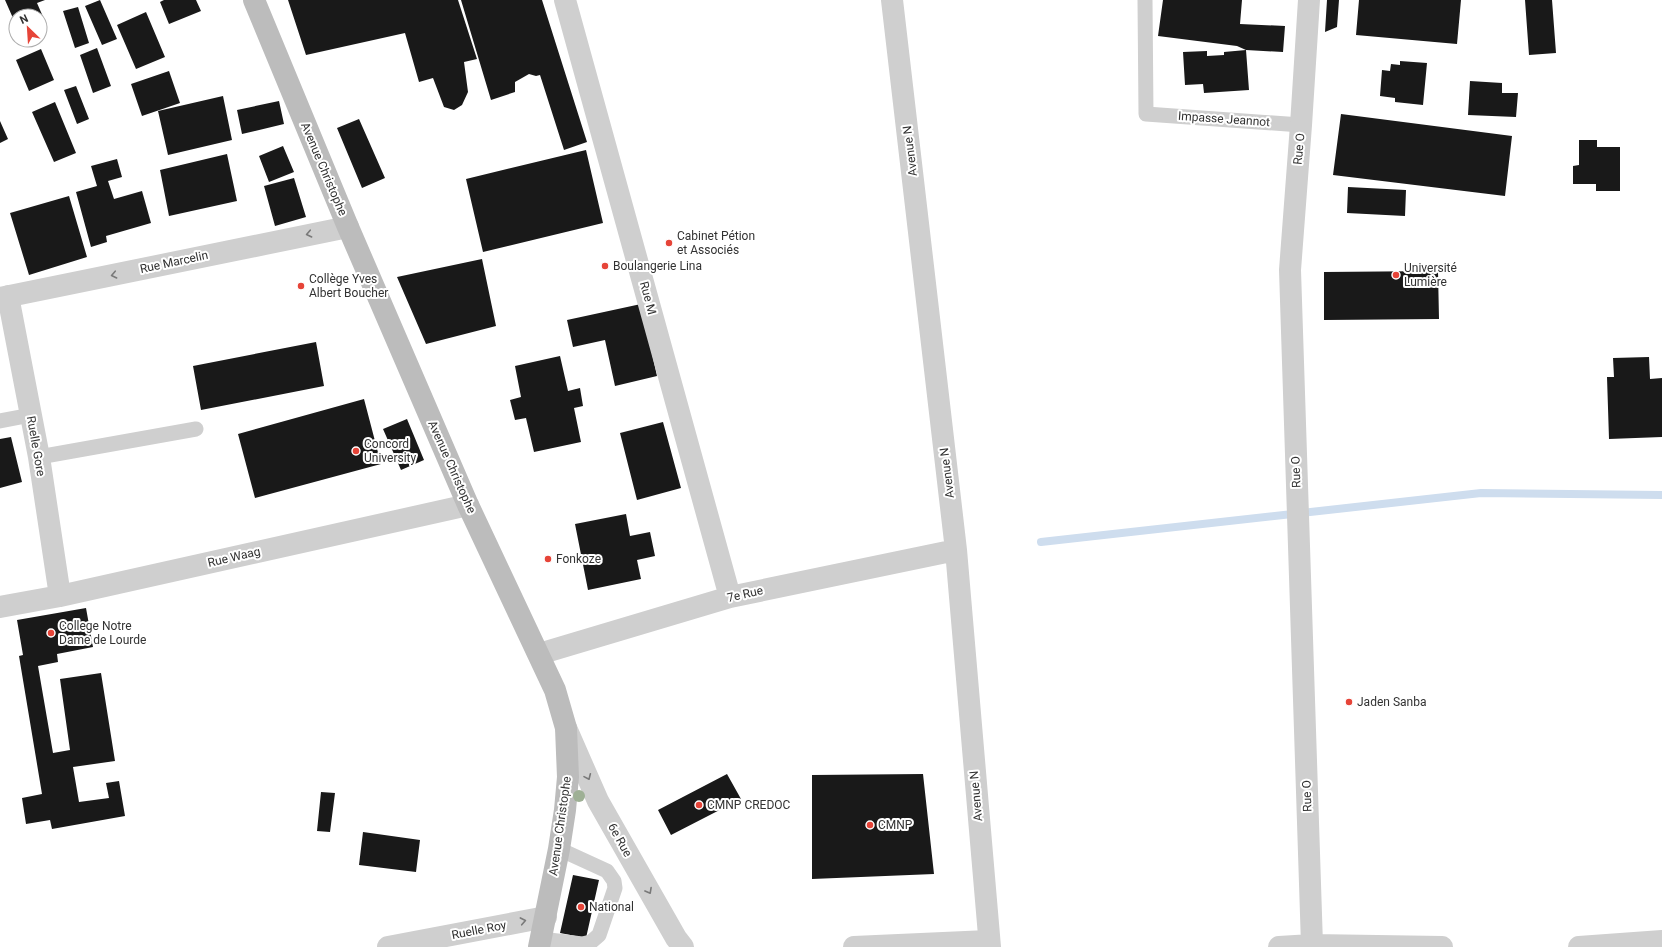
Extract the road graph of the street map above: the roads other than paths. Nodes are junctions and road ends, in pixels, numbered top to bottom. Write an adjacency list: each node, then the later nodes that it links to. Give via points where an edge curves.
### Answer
1 (254, 0): 7 (street, Avenue Christophe)
2 (565, 0): 16 (street, Rue M)
3 (892, 0): 14 (street, Avenue N)
4 (1145, 0): 6 (lane, Impasse Jeannot, via 1146,114)
5 (1309, 0): 6 (street, Rue O)
6 (1301, 125): 25 (street, Rue O, via 1290,270)
7 (348, 227): 8 (street, Rue Marcelin, one-way to 8); 13 (street, Avenue Christophe)
8 (4, 297): 9 (street, Ruelle Gore)
9 (31, 415): 10 (lane); 12 (street, Ruelle Gore)
10 (0, 421)
11 (196, 429): 12 (lane)
12 (39, 457): 15 (street, Ruelle Gore)
13 (468, 505): 15 (street, Rue Waag); 18 (street, Avenue Christophe)
14 (956, 550): 16 (street, 7e Rue); 24 (street, Avenue N)
15 (60, 596): 17 (street, Rue Waag)
16 (730, 597): 18 (street, 7e Rue)
17 (0, 607)
18 (539, 654): 19 (street, Avenue Christophe, via 555,690)
19 (566, 728): 20 (street, Avenue Christophe, via 568,777); 27 (street, 6e Rue, one-way to 27, via 598,801)
20 (559, 849): 21 (street, Avenue Christophe); 23 (lane, via 607,871 614,881 615,888 599,935 591,942)
21 (546, 917): 23 (street, Avenue Christophe); 26 (street, Ruelle Roy, one-way to 21)
22 (1662, 941): 31 (street)
23 (540, 943)
24 (989, 944): 28 (street)
25 (1312, 945): 29 (street); 30 (street)
26 (388, 947)
27 (683, 947)
28 (854, 947)
29 (1279, 947)
30 (1442, 947)
31 (1580, 947)

